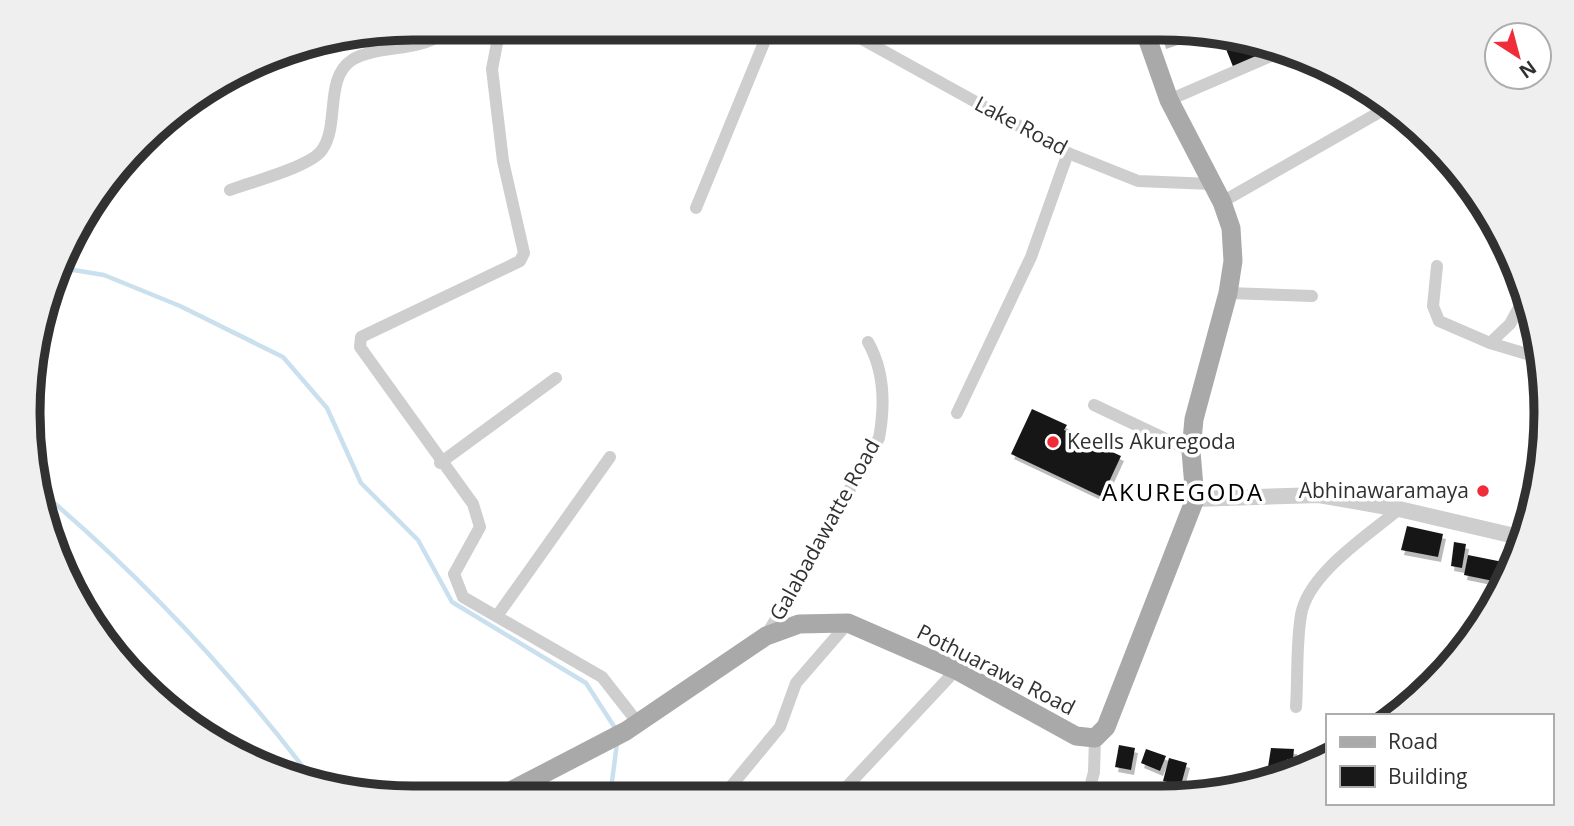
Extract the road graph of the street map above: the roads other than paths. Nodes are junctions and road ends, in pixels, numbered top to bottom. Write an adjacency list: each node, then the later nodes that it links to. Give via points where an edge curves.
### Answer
1 (432, 40): 10 (street, via 354,58 337,85 322,151 310,160)
2 (498, 40): 25 (street, via 492,69 503,161 524,253 520,261 361,337 360,347)
3 (766, 40): 12 (street)
4 (862, 40): 9 (street, Lake Road)
5 (1148, 40): 7 (main road)
6 (1270, 57): 7 (street)
7 (1169, 100): 11 (main road)
8 (1380, 111): 11 (street)
9 (1068, 153): 11 (street, Lake Road, via 1138,181); 22 (street, via 1031,257)
10 (230, 190)
11 (1217, 193): 14 (main road, via 1231,228 1233,261)
12 (696, 208)
13 (1437, 266): 18 (street, via 1433,306 1440,321)
14 (1228, 293): 15 (street); 23 (main road, via 1194,419)
15 (1312, 296)
16 (1519, 309): 18 (street)
17 (868, 342): 31 (street, Galabadawatte Road, via 876,356 884,406 879,438)
18 (1490, 343): 19 (street)
19 (1529, 355)
20 (556, 378): 25 (street)
21 (1094, 405): 23 (street)
22 (957, 413)
23 (1191, 451): 26 (main road)
24 (610, 457): 29 (street)
25 (440, 463): 29 (street, via 472,504 480,527 454,574 463,597)
26 (1195, 499): 27 (street, via 1319,495); 35 (main road, via 1106,727)
27 (1399, 509): 28 (street); 33 (street, via 1329,568 1312,589 1301,613)
28 (1513, 536)
29 (497, 616): 34 (street, via 602,677)
30 (848, 623): 31 (main road, Pothuarawa Road, via 799,624); 32 (main road, Pothuarawa Road); 37 (street, via 796,683 780,727)
31 (766, 636): 34 (main road, Pothuarawa Road)
32 (956, 670): 35 (main road, Pothuarawa Road, via 1076,736); 38 (street)
33 (1296, 707)
34 (632, 727): 36 (main road, Pothuarawa Road)
35 (1094, 738): 39 (street)
36 (521, 786)
37 (731, 786)
38 (847, 786)
39 (1090, 786)

